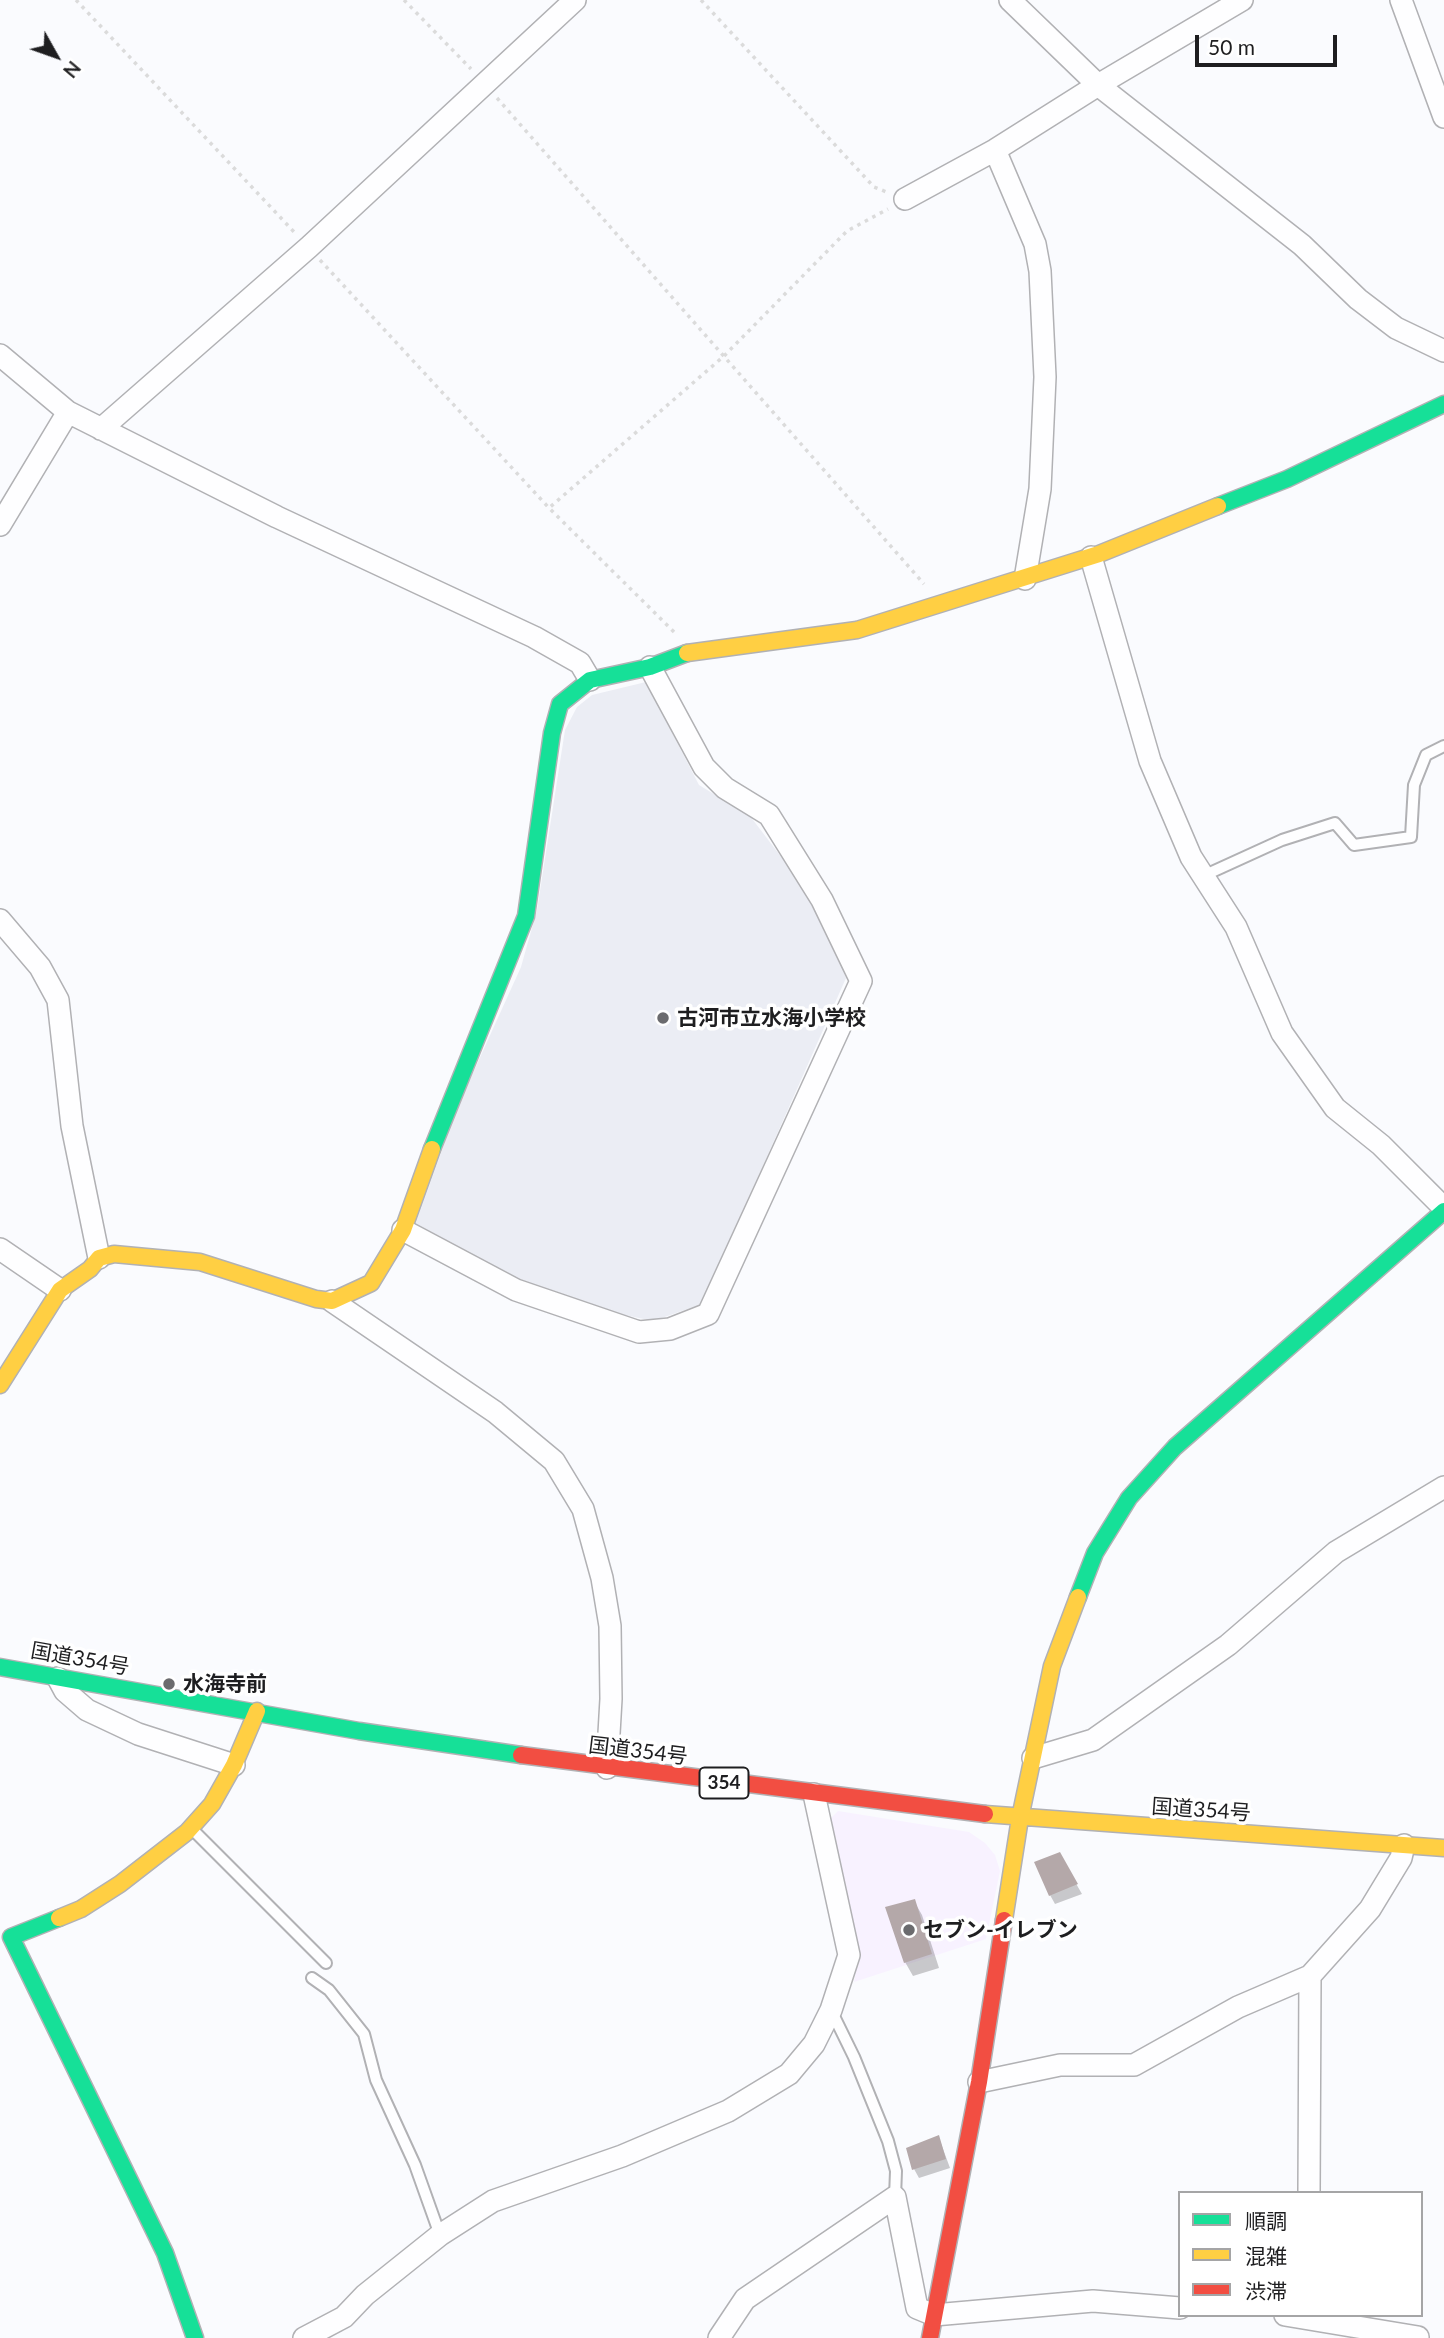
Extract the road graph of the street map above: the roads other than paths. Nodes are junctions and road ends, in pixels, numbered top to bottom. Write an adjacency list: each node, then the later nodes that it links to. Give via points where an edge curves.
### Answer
1 (575, 0): 13 (street, via 309,247)
2 (1010, 0): 5 (street)
3 (1242, 0): 5 (street)
4 (1404, 1): 6 (street)
5 (1098, 85): 7 (street); 9 (street, via 1302,245 1358,299 1396,328)
6 (1444, 117)
7 (995, 150): 8 (street); 16 (street, via 1035,243 1040,271 1043,433 1040,489)
8 (905, 199)
9 (1444, 351)
10 (0, 355): 12 (street)
11 (1444, 404): 15 (main road, via 1287,479)
12 (68, 412): 13 (street); 14 (street)
13 (101, 429): 18 (street, via 534,636 580,663)
14 (0, 525)
15 (1091, 557): 16 (main road); 20 (street, via 1150,761)
16 (1025, 579): 17 (main road, via 857,630 694,650)
17 (650, 667): 18 (main road); 23 (street, via 704,767 724,788 769,815 822,900 861,981 708,1314 670,1329 639,1332 516,1290)
18 (590, 680): 23 (main road, via 560,704 526,916 450,1098)
19 (1444, 746): 20 (lane, via 1426,755 1413,785 1411,837 1354,845 1335,823)
20 (1203, 876): 22 (street, via 1236,927 1282,1033 1335,1108 1381,1145)
21 (0, 920): 25 (street, via 40,967 58,1000 72,1126)
22 (1444, 1210): 33 (main road, via 1238,1389 1175,1447 1129,1498 1095,1553 1070,1614 1052,1666)
23 (403, 1230): 27 (main road, via 371,1283)
24 (0, 1249): 26 (street)
25 (99, 1258): 26 (main road); 27 (main road, via 129,1254 200,1262)
26 (60, 1290): 28 (main road)
27 (332, 1301): 35 (street, via 505,1420 554,1461 583,1509 610,1626)
28 (0, 1385)
29 (1444, 1488): 33 (street, via 1336,1552 1228,1645 1093,1740)
30 (4, 1665): 31 (main road, 国道354号 / 354)
31 (57, 1677): 32 (main road, 国道354号 / 354); 34 (street, via 65,1691 88,1710 138,1734)
32 (257, 1711): 34 (main road); 35 (main road, 国道354号 / 354)
33 (1032, 1758): 37 (main road)
34 (234, 1765): 38 (main road, via 212,1804)
35 (607, 1768): 36 (main road, 国道354号 / 354)
36 (814, 1794): 37 (main road, 国道354号 / 354); 45 (street, via 849,1955)
37 (1020, 1818): 39 (main road, 国道354号 / 354); 46 (main road)
38 (191, 1828): 41 (main road, via 81,1909); 42 (lane)
39 (1404, 1845): 40 (main road, 国道354号 / 354); 43 (street, via 1370,1909)
40 (1444, 1848)
41 (4, 1935): 55 (main road, via 165,2253)
42 (326, 1963)
43 (1310, 1976): 46 (street, via 1238,2007 1134,2065 1060,2065); 47 (street)
44 (312, 1978): 49 (lane, via 330,1990 364,2034 376,2080 415,2165)
45 (831, 2010): 48 (lane, via 855,2056 888,2141 896,2171); 49 (street, via 814,2044 789,2074 766,2090 622,2156 493,2201)
46 (979, 2082): 51 (main road)
47 (1309, 2191)
48 (895, 2197): 51 (street, via 917,2308); 57 (street, via 745,2299)
49 (440, 2235): 56 (street, via 344,2317)
50 (1178, 2308): 51 (street, via 1093,2301)
51 (934, 2315): 58 (main road)
52 (1290, 2317): 53 (street)
53 (1307, 2323): 54 (street)
54 (1418, 2337)
55 (195, 2338)
56 (304, 2338)
57 (719, 2338)
58 (930, 2338)

